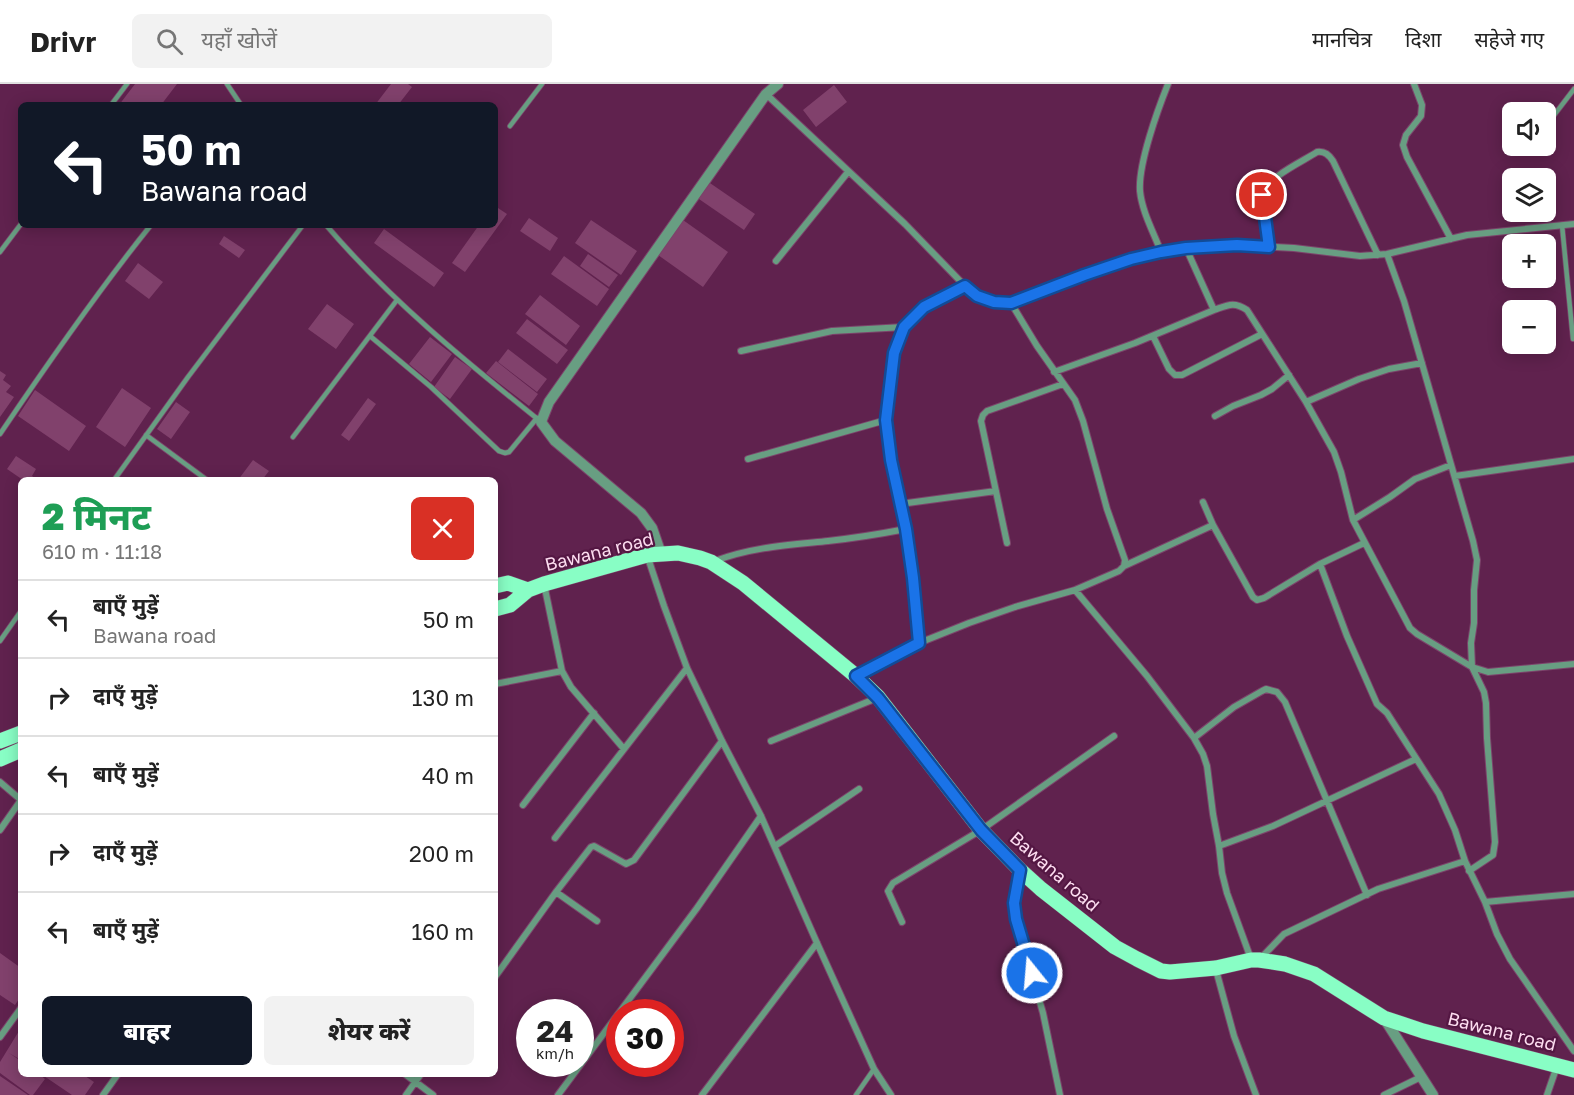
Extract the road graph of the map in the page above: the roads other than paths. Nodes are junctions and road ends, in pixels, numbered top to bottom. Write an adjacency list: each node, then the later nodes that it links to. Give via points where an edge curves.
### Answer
1 (127, 84): 9 (lane)
2 (227, 84): 10 (lane)
3 (542, 84): 12 (lane)
4 (776, 84): 8 (street)
5 (1168, 84): 24 (street, via 1150,136 1140,191)
6 (1414, 84): 20 (street, via 1422,105 1403,145)
7 (1574, 89): 11 (lane)
8 (766, 94): 13 (street); 44 (street)
9 (113, 102)
10 (239, 102)
11 (1556, 113)
12 (510, 126)
13 (848, 171): 27 (street); 28 (street)
14 (1574, 224): 15 (street)
15 (1562, 225): 20 (street); 36 (lane)
16 (18, 228): 23 (lane)
17 (149, 228): 46 (lane)
18 (301, 228): 47 (lane)
19 (329, 228): 29 (lane)
20 (1451, 239): 25 (street)
21 (1269, 247): 22 (street); 26 (street); 26 (street, via 1264,187 1317,152 1323,152 1334,161)
22 (1186, 248): 24 (street); 31 (street)
23 (0, 252)
24 (1161, 252): 30 (street, via 1131,259)
25 (1388, 254): 26 (street); 38 (street)
26 (1378, 255)
27 (777, 261)
28 (965, 286): 30 (street, via 977,296); 32 (street, via 924,307)
29 (397, 300): 34 (lane); 44 (lane)
30 (1011, 303): 39 (street)
31 (1214, 309): 33 (street, via 1240,305); 35 (street)
32 (904, 327): 37 (street, via 832,331); 45 (street, via 894,353)
33 (1263, 334): 35 (street, via 1182,375 1169,369); 40 (street)
34 (370, 336): 44 (lane, via 499,451 509,452); 48 (lane)
35 (1153, 336): 39 (street)
36 (1573, 339)
37 (741, 351)
38 (1422, 363): 42 (street, via 1389,369); 51 (street)
39 (1054, 372): 41 (street)
40 (1289, 375): 42 (street); 43 (street, via 1272,389)
41 (1063, 384): 55 (street, via 983,415); 66 (street, via 1083,421)
42 (1306, 402): 58 (street, via 1334,452)
43 (1215, 416)
44 (539, 420): 63 (street, via 555,441 641,513 652,528)
45 (886, 420): 49 (street); 57 (street)
46 (0, 434)
47 (146, 435): 53 (lane); 54 (lane)
48 (293, 437)
49 (748, 459)
50 (1574, 459): 52 (street)
51 (1450, 465): 52 (street); 58 (street, via 1415,479)
52 (1455, 476): 76 (street, via 1477,560)
53 (116, 477)
54 (203, 477)
55 (996, 491): 57 (street); 61 (street)
56 (1203, 502): 59 (street)
57 (900, 504): 60 (street)
58 (1353, 520): 62 (street)
59 (1213, 525): 65 (street, via 1257,600); 66 (street)
60 (906, 529): 64 (street, via 759,548); 74 (street)
61 (1007, 543)
62 (1364, 543): 65 (street); 76 (street, via 1410,628)
63 (654, 555): 64 (main road, Bawana road, via 678,554); 67 (main road, Bawana road); 77 (street, via 664,606)
64 (711, 562): 79 (main road, Bawana road, via 743,583)
65 (1320, 564): 92 (street, via 1377,704)
66 (1124, 566): 70 (street)
67 (544, 584): 69 (main road, Bawana road); 78 (street)
68 (498, 585): 69 (main road, Bawana road, via 508,583)
69 (528, 590): 71 (main road, Bawana road, via 510,605)
70 (1075, 590): 74 (street, via 1015,607); 85 (street)
71 (498, 608)
72 (18, 615): 73 (lane)
73 (0, 641)
74 (919, 643): 79 (street)
75 (1574, 664): 76 (street, via 1488,672)
76 (1472, 667): 107 (street, via 1486,703 1495,842 1493,855)
77 (687, 668): 87 (street); 89 (street)
78 (562, 671): 80 (street); 82 (street)
79 (856, 676): 81 (main road, Bawana road)
80 (498, 683)
81 (878, 698): 88 (street); 101 (main road, Bawana road)
82 (594, 713): 89 (street); 98 (street)
83 (18, 734): 86 (main road)
84 (1114, 736): 101 (street)
85 (1194, 738): 96 (street, via 1234,707 1266,689 1274,690 1285,702); 104 (street, via 1207,766)
86 (0, 741)
87 (722, 741): 99 (street); 108 (street, via 634,860 626,864 591,847)
88 (771, 741)
89 (624, 749): 102 (street)
90 (18, 751): 91 (main road)
91 (0, 759)
92 (1416, 759): 96 (street); 105 (street, via 1439,794)
93 (0, 782): 95 (street)
94 (859, 789): 103 (street)
95 (18, 797)
96 (1327, 802): 104 (street); 110 (street)
97 (18, 804): 100 (street)
98 (524, 805)
99 (761, 816): 103 (street); 133 (street)
100 (0, 830)
101 (981, 830): 106 (main road, Bawana road); 113 (street, via 893,883 888,891)
102 (555, 838)
103 (775, 846): 114 (street)
104 (1219, 846): 115 (street, via 1227,893)
105 (1465, 861): 107 (street); 110 (street)
106 (1020, 870): 116 (main road, Bawana road, via 1137,959 1161,971); 137 (street, via 1014,903 1016,919 1043,1013)
107 (1469, 871): 111 (street)
108 (556, 892): 112 (street); 117 (street)
109 (1574, 894): 111 (street)
110 (1368, 895): 115 (street, via 1284,934)
111 (1485, 902): 121 (street, via 1510,959)
112 (597, 921)
113 (902, 922)
114 (817, 943): 123 (street); 134 (street)
115 (1255, 960): 116 (main road, Bawana road); 119 (main road, Bawana road, via 1286,964 1314,974)
116 (1216, 968): 138 (street, via 1234,1036)
117 (498, 972)
118 (18, 1012): 120 (street)
119 (1384, 1018): 122 (main road, Bawana road); 128 (street)
120 (0, 1037)
121 (1574, 1050)
122 (1558, 1066): 124 (main road, Bawana road); 141 (street)
123 (874, 1069): 135 (lane); 136 (street)
124 (1574, 1070)
125 (116, 1077): 130 (street)
126 (409, 1077): 129 (street)
127 (419, 1077): 129 (street)
128 (1421, 1077): 139 (street); 140 (street)
129 (415, 1082): 131 (street); 132 (street)
130 (103, 1095)
131 (406, 1095)
132 (433, 1095)
133 (558, 1095)
134 (702, 1095)
135 (856, 1095)
136 (891, 1095)
137 (1060, 1095)
138 (1256, 1095)
139 (1384, 1095)
140 (1433, 1095)
141 (1547, 1095)

